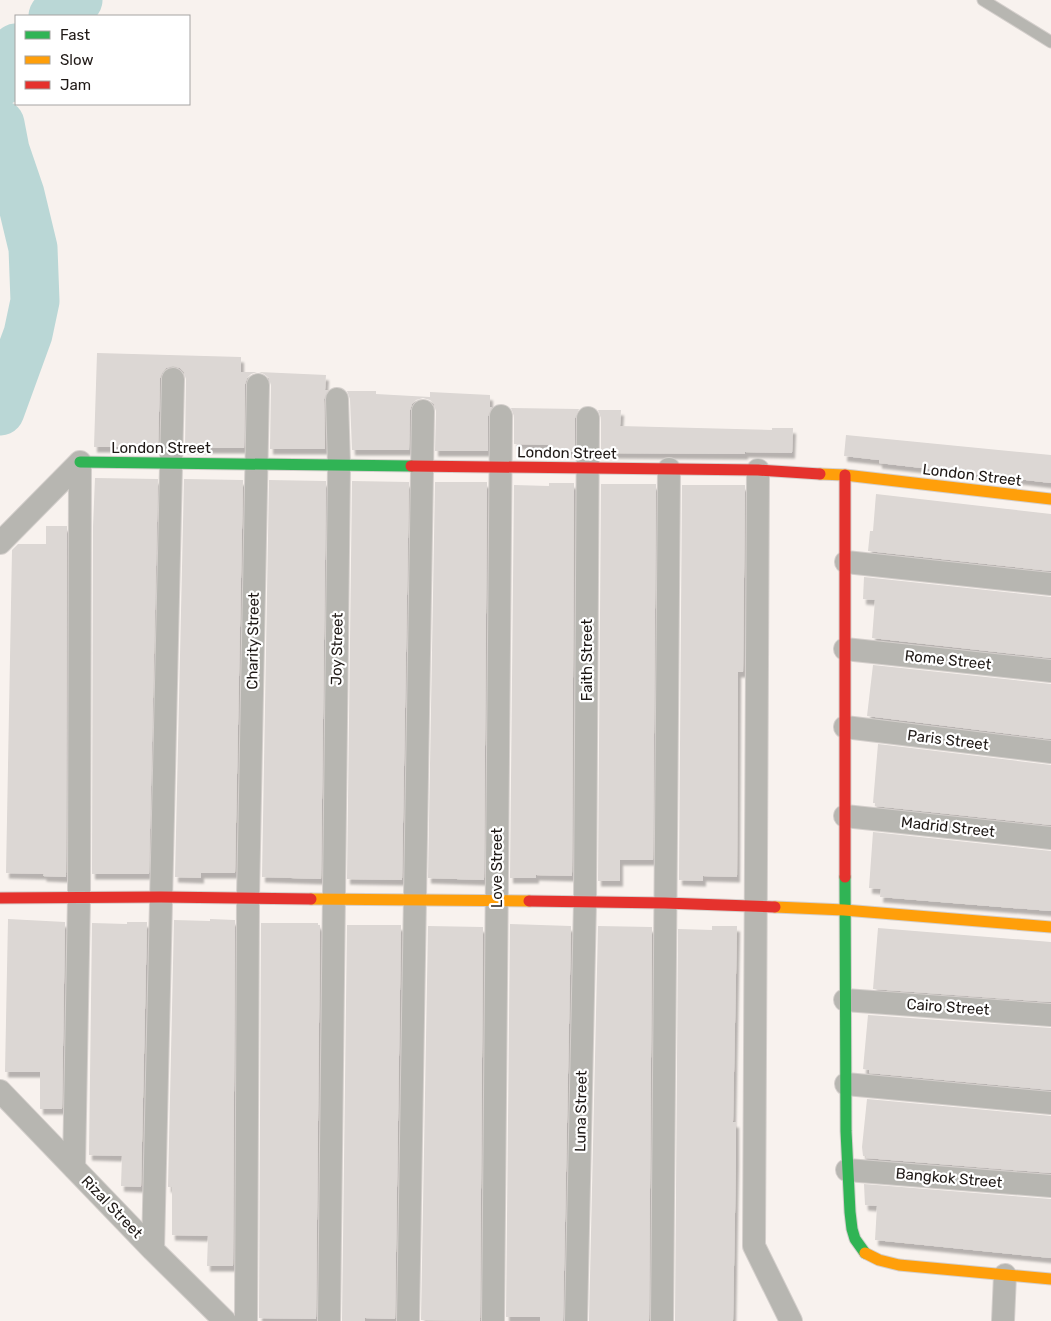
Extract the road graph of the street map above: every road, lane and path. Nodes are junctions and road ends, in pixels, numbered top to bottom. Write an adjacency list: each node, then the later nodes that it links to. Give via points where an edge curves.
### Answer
1 (983, 0): 2 (lane)
2 (1051, 42)
3 (173, 378): 10 (street)
4 (258, 385): 11 (street, Charity Street)
5 (337, 399): 12 (street, Joy Street)
6 (423, 411): 13 (street)
7 (501, 416): 14 (street, Love Street)
8 (588, 418): 15 (street, Faith Street)
9 (80, 462): 10 (street, London Street); 20 (street); 29 (street)
10 (171, 463): 11 (street, London Street); 30 (street)
11 (256, 464): 12 (street, London Street); 32 (street, Charity Street)
12 (339, 465): 13 (street, London Street); 33 (street, Joy Street)
13 (422, 466): 14 (street, London Street); 34 (street)
14 (500, 467): 15 (street, London Street); 35 (street, Love Street)
15 (588, 468): 16 (street, London Street); 36 (street, Faith Street)
16 (669, 469): 17 (street, London Street); 37 (street)
17 (758, 470): 18 (street, London Street); 38 (street)
18 (845, 475): 19 (street, London Street); 21 (street)
19 (1051, 499)
20 (0, 543)
21 (846, 562): 22 (street); 23 (street)
22 (1051, 584)
23 (845, 650): 24 (street, Rome Street); 25 (street)
24 (1051, 672)
25 (845, 728): 26 (street, Paris Street); 27 (street)
26 (1051, 752)
27 (845, 816): 28 (street, Madrid Street); 39 (street)
28 (1051, 838)
29 (79, 897): 30 (street); 31 (street); 46 (street)
30 (161, 897): 32 (street); 49 (street)
31 (0, 898)
32 (248, 898): 33 (street); 53 (street, Charity Street)
33 (334, 899): 34 (street); 54 (street, Joy Street)
34 (415, 899): 35 (street); 55 (street)
35 (497, 901): 36 (street); 56 (street, Love Street)
36 (585, 902): 37 (street); 57 (street, Luna Street)
37 (665, 903): 38 (street); 58 (street)
38 (756, 906): 39 (street); 59 (street, via 754,1246)
39 (844, 910): 40 (street); 41 (street)
40 (1051, 926)
41 (845, 1000): 42 (street, Cairo Street); 43 (street)
42 (1051, 1015)
43 (846, 1084): 45 (street); 47 (street)
44 (0, 1091): 46 (street, Rizal Street)
45 (1051, 1104)
46 (74, 1168): 49 (street, Rizal Street)
47 (847, 1170): 48 (street, Bangkok Street); 50 (street, via 851,1227 864,1253 879,1261 899,1265)
48 (1051, 1186)
49 (153, 1250): 52 (street, Rizal Street)
50 (1005, 1275): 51 (street); 60 (street)
51 (1051, 1279)
52 (225, 1321)
53 (246, 1321)
54 (329, 1321)
55 (408, 1321)
56 (493, 1321)
57 (576, 1321)
58 (662, 1321)
59 (791, 1321)
60 (1003, 1321)

